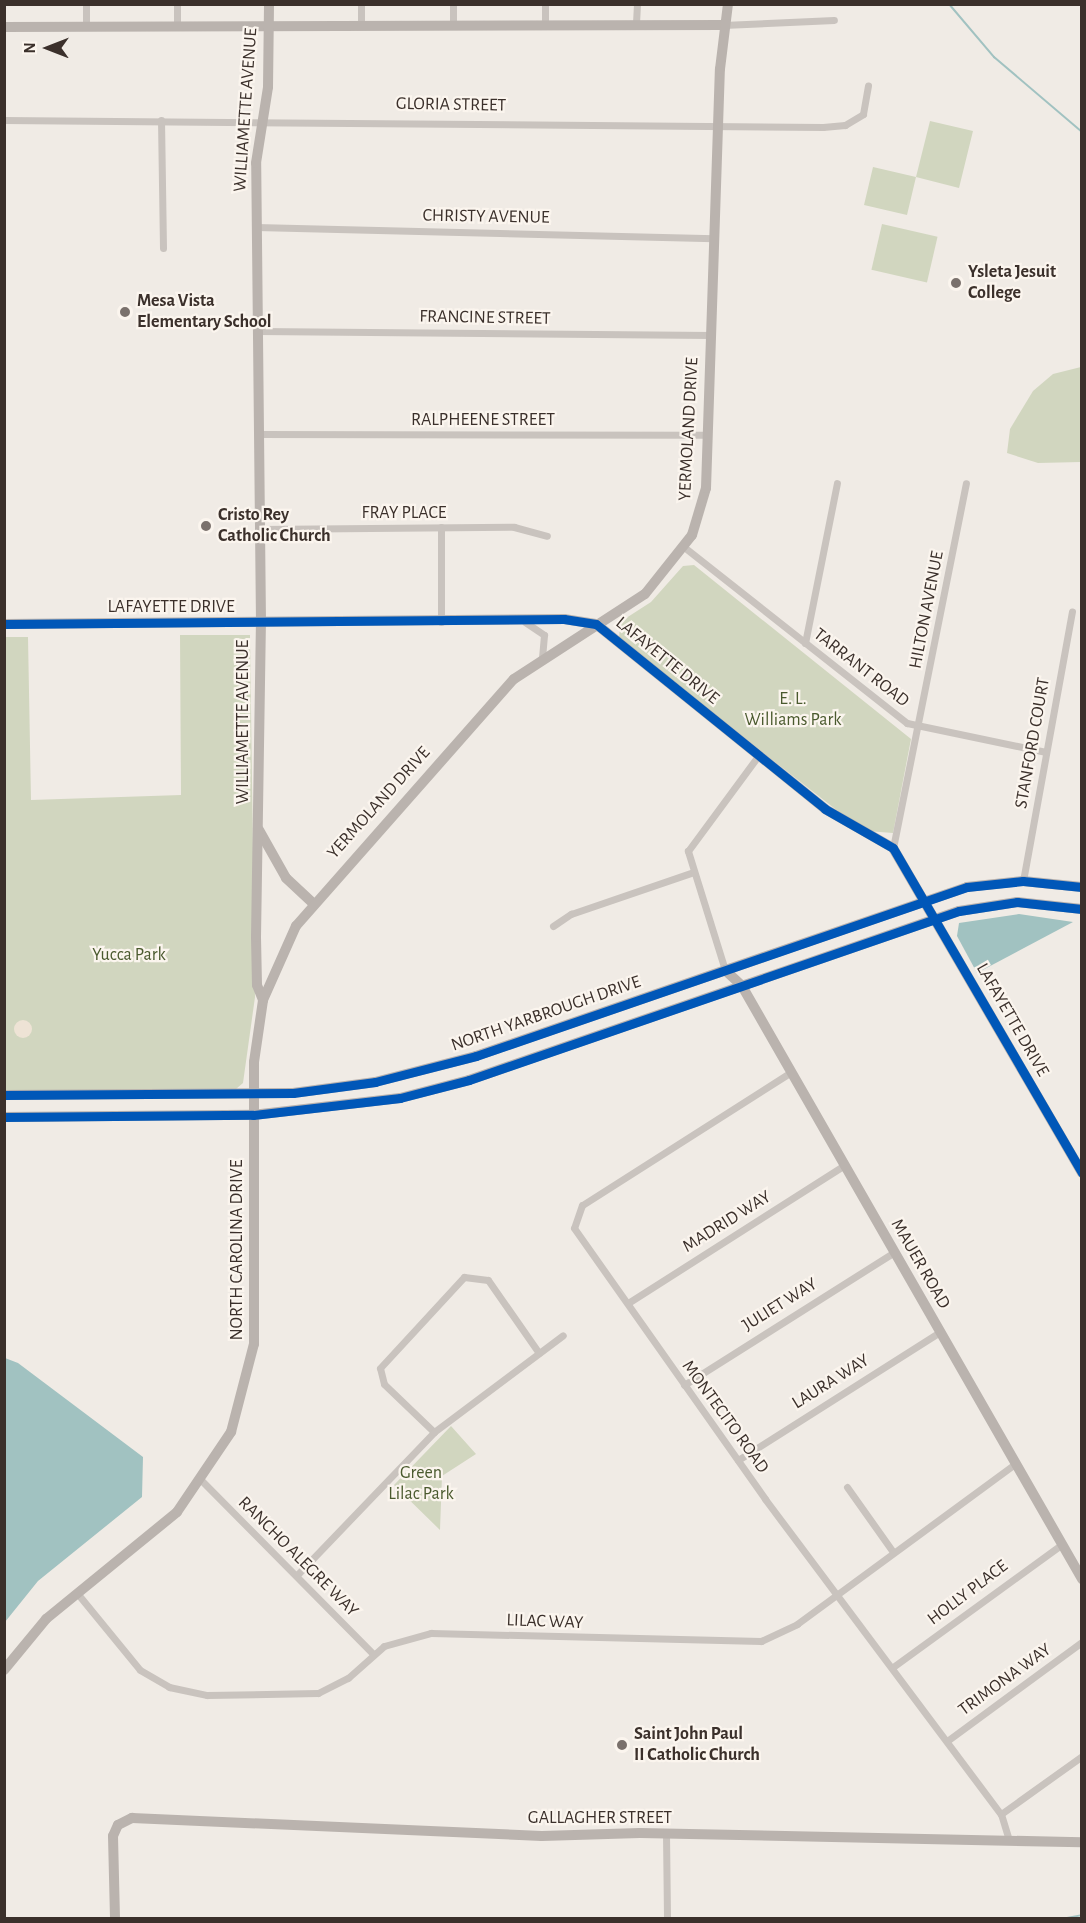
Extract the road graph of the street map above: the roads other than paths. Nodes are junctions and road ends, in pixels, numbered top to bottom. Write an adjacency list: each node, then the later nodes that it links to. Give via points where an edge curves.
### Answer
1 (86, 4): 18 (street)
2 (177, 4): 15 (street)
3 (269, 4): 16 (street, WILLIAMETTE AVENUE)
4 (361, 4): 12 (street)
5 (453, 4): 13 (street)
6 (545, 4): 11 (street)
7 (637, 4): 10 (street)
8 (728, 4): 14 (street, YERMOLAND DRIVE)
9 (834, 20): 14 (street)
10 (636, 23): 11 (street); 14 (street)
11 (545, 24): 13 (street)
12 (361, 25): 13 (street); 16 (street)
13 (453, 25)
14 (723, 25): 23 (street, YERMOLAND DRIVE)
15 (177, 26): 16 (street); 18 (street)
16 (269, 26): 20 (street, WILLIAMETTE AVENUE)
17 (4, 27): 18 (street)
18 (86, 27)
19 (868, 85): 23 (street, GLORIA STREET, via 867,109 845,125)
20 (263, 119): 22 (street, GLORIA STREET); 23 (street, GLORIA STREET); 24 (street, WILLIAMETTE AVENUE, via 256,163)
21 (4, 120): 22 (street, GLORIA STREET)
22 (161, 120): 26 (street)
23 (718, 123): 25 (street, YERMOLAND DRIVE)
24 (256, 226): 25 (street, CHRISTY AVENUE); 27 (street, WILLIAMETTE AVENUE)
25 (714, 238): 28 (street, YERMOLAND DRIVE)
26 (163, 248)
27 (258, 331): 28 (street, FRANCINE STREET); 29 (street, WILLIAMETTE AVENUE)
28 (711, 335): 30 (street, YERMOLAND DRIVE)
29 (259, 434): 30 (street, RALPHEENE STREET); 34 (street, WILLIAMETTE AVENUE)
30 (707, 435): 36 (street, YERMOLAND DRIVE, via 706,488)
31 (837, 483): 43 (street)
32 (966, 483): 45 (street, HILTON AVENUE)
33 (441, 527): 34 (street, FRAY PLACE); 35 (street, FRAY PLACE, via 514,527); 40 (street)
34 (260, 529): 39 (street, WILLIAMETTE AVENUE)
35 (547, 536)
36 (684, 548): 42 (street, YERMOLAND DRIVE, via 655,586); 43 (street, TARRANT ROAD)
37 (1072, 611): 46 (street, STANFORD COURT)
38 (522, 621): 40 (street, LAFAYETTE DRIVE); 42 (street, LAFAYETTE DRIVE); 44 (street, via 544,635)
39 (261, 622): 40 (street, LAFAYETTE DRIVE); 41 (street, LAFAYETTE DRIVE); 48 (street, WILLIAMETTE AVENUE)
40 (441, 622)
41 (4, 624)
42 (596, 624): 44 (street, YERMOLAND DRIVE); 47 (street, LAFAYETTE DRIVE)
43 (805, 643): 45 (street, TARRANT ROAD)
44 (542, 657): 54 (street, YERMOLAND DRIVE, via 492,701)
45 (919, 729): 46 (street, TARRANT ROAD); 49 (street, HILTON AVENUE)
46 (1046, 752): 51 (street, STANFORD COURT)
47 (758, 756): 49 (street, LAFAYETTE DRIVE, via 854,830); 50 (street, via 691,843)
48 (259, 830): 54 (street, WILLIAMETTE AVENUE, via 286,878); 60 (street, WILLIAMETTE AVENUE, via 257,985)
49 (893, 848): 53 (street, LAFAYETTE DRIVE)
50 (691, 873): 57 (street, via 571,914); 58 (street)
51 (1023, 881): 52 (main road, NORTH YARBROUGH DRIVE); 53 (main road, NORTH YARBROUGH DRIVE, via 967,887)
52 (1082, 887)
53 (922, 901): 56 (street, LAFAYETTE DRIVE); 58 (main road, NORTH YARBROUGH DRIVE)
54 (313, 903): 60 (street, YERMOLAND DRIVE, via 283,951)
55 (1082, 909): 56 (main road, NORTH YARBROUGH DRIVE, via 1017,902)
56 (934, 919): 59 (main road, NORTH YARBROUGH DRIVE); 69 (street, LAFAYETTE DRIVE)
57 (554, 926)
58 (725, 970): 59 (street, MAUER ROAD); 62 (main road, NORTH YARBROUGH DRIVE, via 476,1056)
59 (742, 986): 61 (street, MAUER ROAD); 65 (main road, NORTH YARBROUGH DRIVE, via 469,1080)
60 (263, 1000): 63 (street, WILLIAMETTE AVENUE)
61 (788, 1074): 68 (street, MAUER ROAD); 71 (street, MONTECITO ROAD, via 577,1210 576,1232)
62 (390, 1079): 63 (main road, NORTH YARBROUGH DRIVE, via 316,1091); 65 (main road)
63 (253, 1093): 64 (main road, NORTH YARBROUGH DRIVE); 66 (street, NORTH CAROLINA DRIVE)
64 (4, 1095)
65 (394, 1099): 66 (main road, NORTH YARBROUGH DRIVE)
66 (253, 1115): 67 (main road, NORTH YARBROUGH DRIVE); 79 (street, NORTH CAROLINA DRIVE, via 254,1344 231,1432)
67 (4, 1117)
68 (843, 1166): 70 (street, MAUER ROAD); 71 (street, MADRID WAY)
69 (1082, 1173)
70 (894, 1252): 72 (street, MAUER ROAD); 75 (street, JULIET WAY)
71 (628, 1303): 75 (street, MONTECITO ROAD)
72 (940, 1332): 77 (street, LAURA WAY); 78 (street, MAUER ROAD)
73 (563, 1335): 74 (street)
74 (538, 1353): 76 (street); 76 (street, via 488,1280 477,1274 461,1280 380,1368 384,1384)
75 (684, 1385): 77 (street, MONTECITO ROAD)
76 (434, 1432): 83 (street)
77 (738, 1460): 86 (street, MONTECITO ROAD)
78 (1016, 1463): 81 (street, MAUER ROAD); 82 (street, LILAC WAY)
79 (202, 1481): 83 (street, RANCHO ALEGRE WAY); 85 (street, NORTH CAROLINA DRIVE, via 159,1529)
80 (847, 1487): 82 (street)
81 (1062, 1544): 84 (street, MAUER ROAD); 89 (street, HOLLY PLACE)
82 (893, 1552): 86 (street, LILAC WAY)
83 (297, 1575): 88 (street, RANCHO ALEGRE WAY)
84 (1082, 1579)
85 (77, 1593): 88 (street, LILAC WAY, via 128,1660 153,1679 184,1692 304,1696 342,1682); 90 (street, NORTH CAROLINA DRIVE, via 28,1639)
86 (837, 1594): 88 (street, LILAC WAY, via 784,1633 760,1641 431,1633 397,1640); 89 (street, MONTECITO ROAD)
87 (1082, 1642): 91 (street, TRIMONA WAY)
88 (373, 1654)
89 (893, 1667): 91 (street, MONTECITO ROAD)
90 (4, 1670)
91 (947, 1741): 93 (street, MONTECITO ROAD)
92 (1082, 1756): 93 (street)
93 (1001, 1814): 95 (street, MONTECITO ROAD)
94 (666, 1834): 95 (street, GALLAGHER STREET); 97 (street, GALLAGHER STREET, via 542,1836 272,1822 121,1822 113,1836); 98 (street)
95 (1009, 1841): 96 (street, GALLAGHER STREET)
96 (1082, 1842)
97 (115, 1918)
98 (667, 1918)

